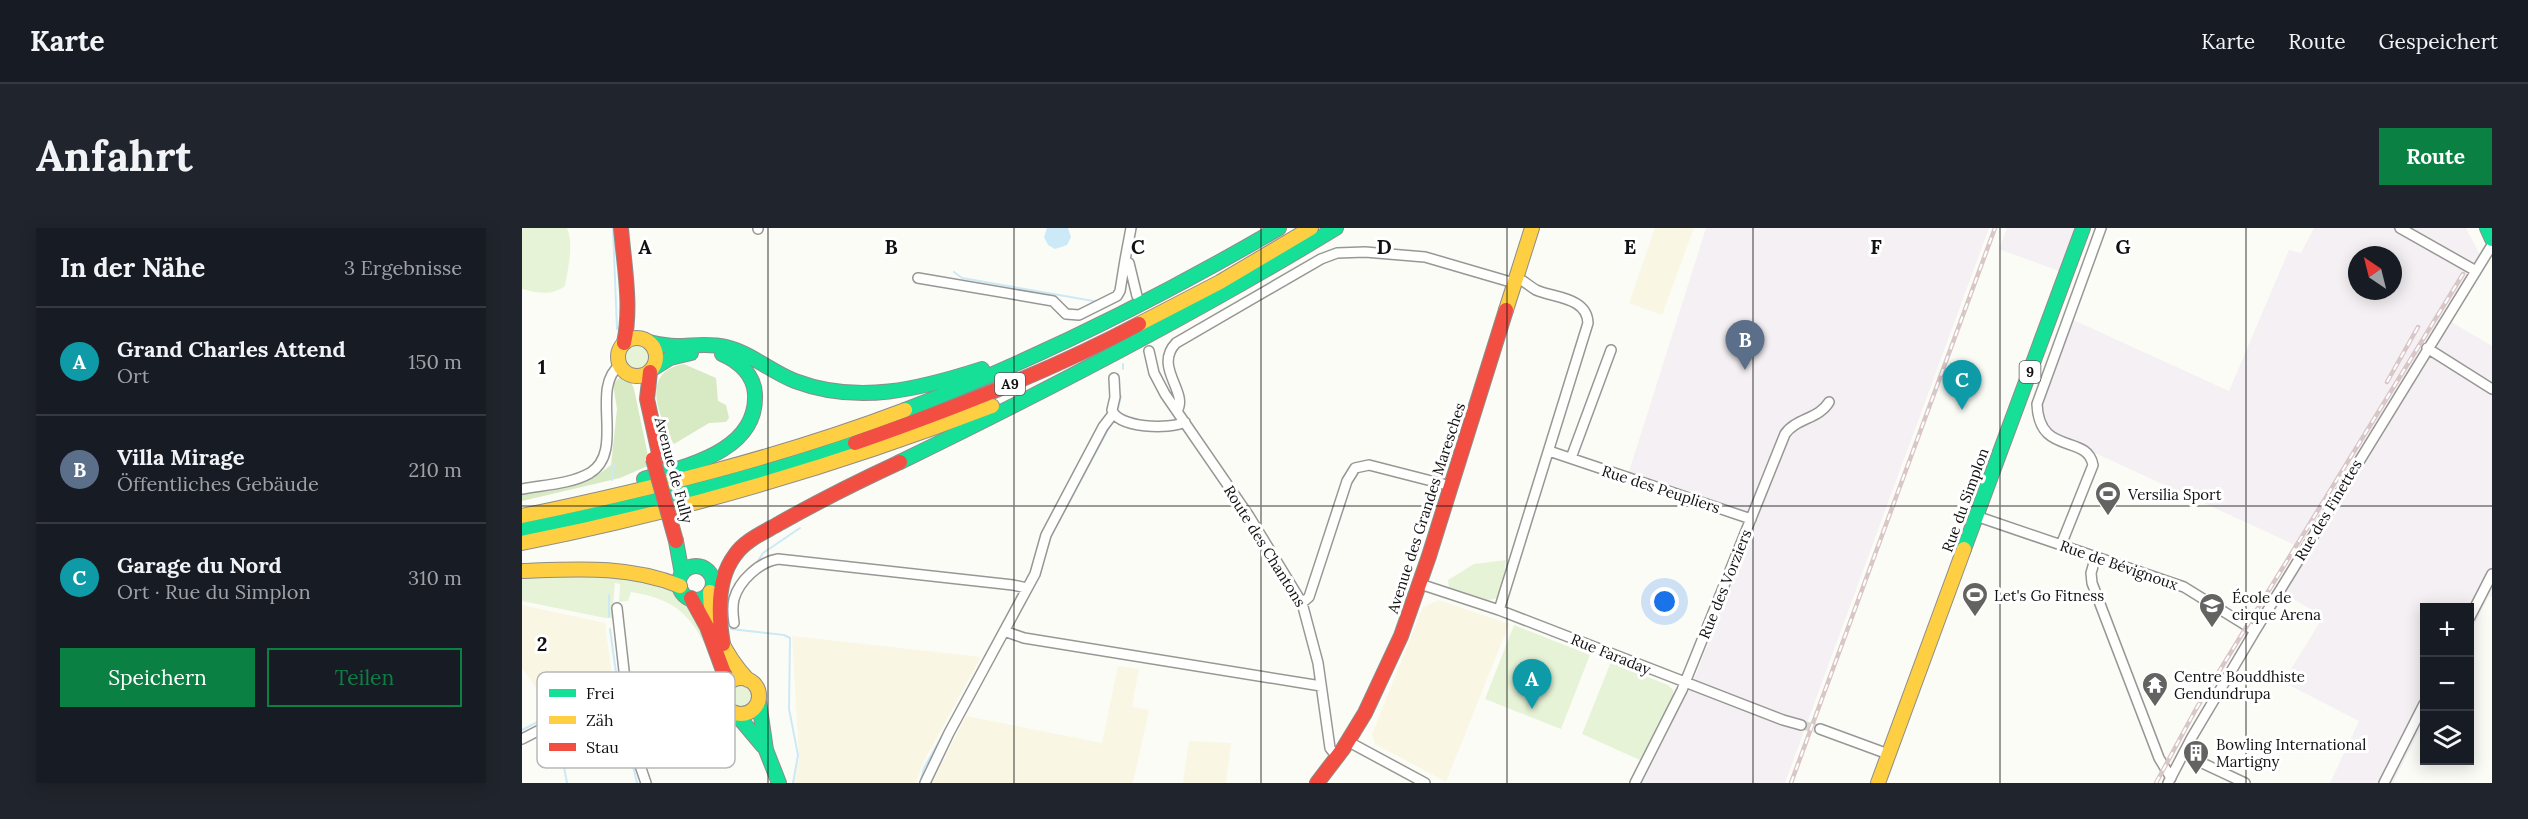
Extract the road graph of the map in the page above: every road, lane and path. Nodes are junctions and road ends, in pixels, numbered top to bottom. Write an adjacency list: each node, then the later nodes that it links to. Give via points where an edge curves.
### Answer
1 (621, 228): 17 (main road)
2 (1131, 228): 13 (street)
3 (1279, 228): 20 (main road)
4 (1311, 228): 43 (main road, A9, via 1126,330 936,414 747,477 635,507)
5 (1336, 228): 19 (main road, A9)
6 (1532, 228): 16 (main road, Avenue des Grandes Maresches)
7 (2083, 228): 41 (main road, Rue du Simplon / 9)
8 (2101, 228): 46 (street, via 2037,404 2043,429 2053,439 2092,457 2093,465)
9 (2400, 228): 14 (street)
10 (2487, 228): 11 (main road)
11 (2492, 239)
12 (2492, 245): 14 (street, Rue des Finettes)
13 (1125, 260): 15 (street, via 1117,296 1078,315 1066,314 1053,301); 18 (street)
14 (2476, 271): 23 (street, Rue des Finettes)
15 (918, 278)
16 (1515, 280): 32 (street, via 1425,257 1357,251 1326,257 1176,343 1168,361 1180,402); 35 (street, via 1578,304 1588,318); 38 (main road, Avenue des Grandes Maresches)
17 (626, 290): 21 (main road, via 636,324); 22 (main road)
18 (1137, 296)
19 (1183, 316): 45 (main road, A9, via 997,404 838,463 676,510); 47 (main road, via 812,506)
20 (1112, 319): 21 (main road, via 953,379 908,391 872,395 807,386 725,346 669,346); 40 (main road, via 970,385 845,431 686,479 602,500)
21 (648, 341): 22 (main road, via 635,338); 27 (main road, via 657,354)
22 (624, 343): 26 (main road, via 619,352)
23 (2427, 348): 30 (street); 62 (street, Rue des Finettes)
24 (1611, 350): 37 (street)
25 (1149, 351): 32 (street, Route des Chantons, via 1160,384)
26 (620, 365): 28 (main road); 39 (street, via 609,382 606,445 599,465 577,478)
27 (652, 370): 28 (main road, via 641,376); 36 (main road, Avenue de Fully, via 647,399); 40 (main road, via 670,358 693,352 732,358 747,372 755,388 756,405 750,426 737,440 708,456)
28 (630, 375): 36 (main road, Avenue de Fully)
29 (1114, 378): 33 (street)
30 (2492, 389)
31 (1829, 402): 42 (street, Rue des Vorziers, via 1823,410 1787,430)
32 (1177, 411): 34 (street, Route des Chantons)
33 (1113, 414): 34 (street, via 1119,421 1136,424 1169,426); 55 (street, via 1050,527)
34 (1185, 422): 57 (street, Route des Chantons)
35 (1549, 452): 37 (street, Rue des Peupliers); 60 (street)
36 (656, 458): 44 (main road, Avenue de Fully, bridge)
37 (1571, 458): 42 (street, Rue des Peupliers)
38 (1451, 486): 53 (main road, Avenue des Grandes Maresches); 57 (street, via 1374,466 1355,468 1347,481 1309,597)
39 (522, 489)
40 (522, 514)
41 (1976, 516): 46 (street, Rue de Bévignoux); 81 (main road, Rue du Simplon / 9)
42 (1751, 519): 69 (street, Rue des Vorziers)
43 (522, 530)
44 (680, 540): 49 (main road, Avenue de Fully); 52 (main road, Avenue de Fully)
45 (522, 543)
46 (2061, 545): 48 (street, Rue de Bévignoux)
47 (734, 556): 54 (main road); 64 (main road, via 720,596)
48 (2096, 556): 62 (street, Rue de Bévignoux, via 2184,587); 85 (street, Rue des Finettes, via 2092,583)
49 (698, 566): 52 (main road, via 690,567); 54 (main road, via 707,570)
50 (522, 571): 52 (main road, via 606,571)
51 (2492, 574): 59 (street)
52 (681, 580): 56 (main road, via 685,594)
53 (1420, 584): 60 (street, Rue Faraday); 79 (main road, Avenue des Grandes Maresches, via 1387,674)
54 (711, 587): 56 (main road, via 701,598); 64 (main road, via 710,616)
55 (1027, 588): 61 (street, via 778,559 760,565 740,587 734,599); 63 (street)
56 (691, 598): 66 (main road, via 706,627)
57 (1302, 603): 70 (street, Route des Chantons)
58 (617, 608): 65 (street)
59 (2474, 608)
60 (1499, 609): 69 (street, Rue Faraday)
61 (734, 623)
62 (2255, 631): 82 (street, Rue des Finettes)
63 (1004, 632): 70 (street); 88 (street)
64 (723, 645): 68 (main road)
65 (625, 672)
66 (721, 672)
67 (735, 680): 68 (main road)
68 (748, 680): 71 (main road, via 757,688)
69 (1685, 683): 75 (street, Rue Faraday); 91 (street, Rue des Vorziers)
70 (1322, 686): 83 (street, Route des Chantons, via 1330,748)
71 (759, 702): 73 (main road, via 750,713); 80 (main road)
72 (2420, 711): 94 (street)
73 (735, 713)
74 (735, 714): 80 (main road)
75 (1801, 725)
76 (1820, 729): 81 (street)
77 (537, 732): 78 (street)
78 (522, 739)
79 (1349, 742): 83 (main road, Avenue des Grandes Maresches); 90 (street)
80 (766, 750): 87 (main road)
81 (1888, 754): 92 (main road, Rue du Simplon / 9)
82 (2183, 754): 85 (street, Rue des Finettes); 93 (street)
83 (1337, 757): 89 (main road, Avenue des Grandes Maresches)
84 (641, 768): 86 (street)
85 (2169, 780)
86 (646, 783)
87 (779, 783)
88 (925, 783)
89 (1318, 783)
90 (1425, 783)
91 (1635, 783)
92 (1878, 783)
93 (2245, 783)
94 (2384, 783)

